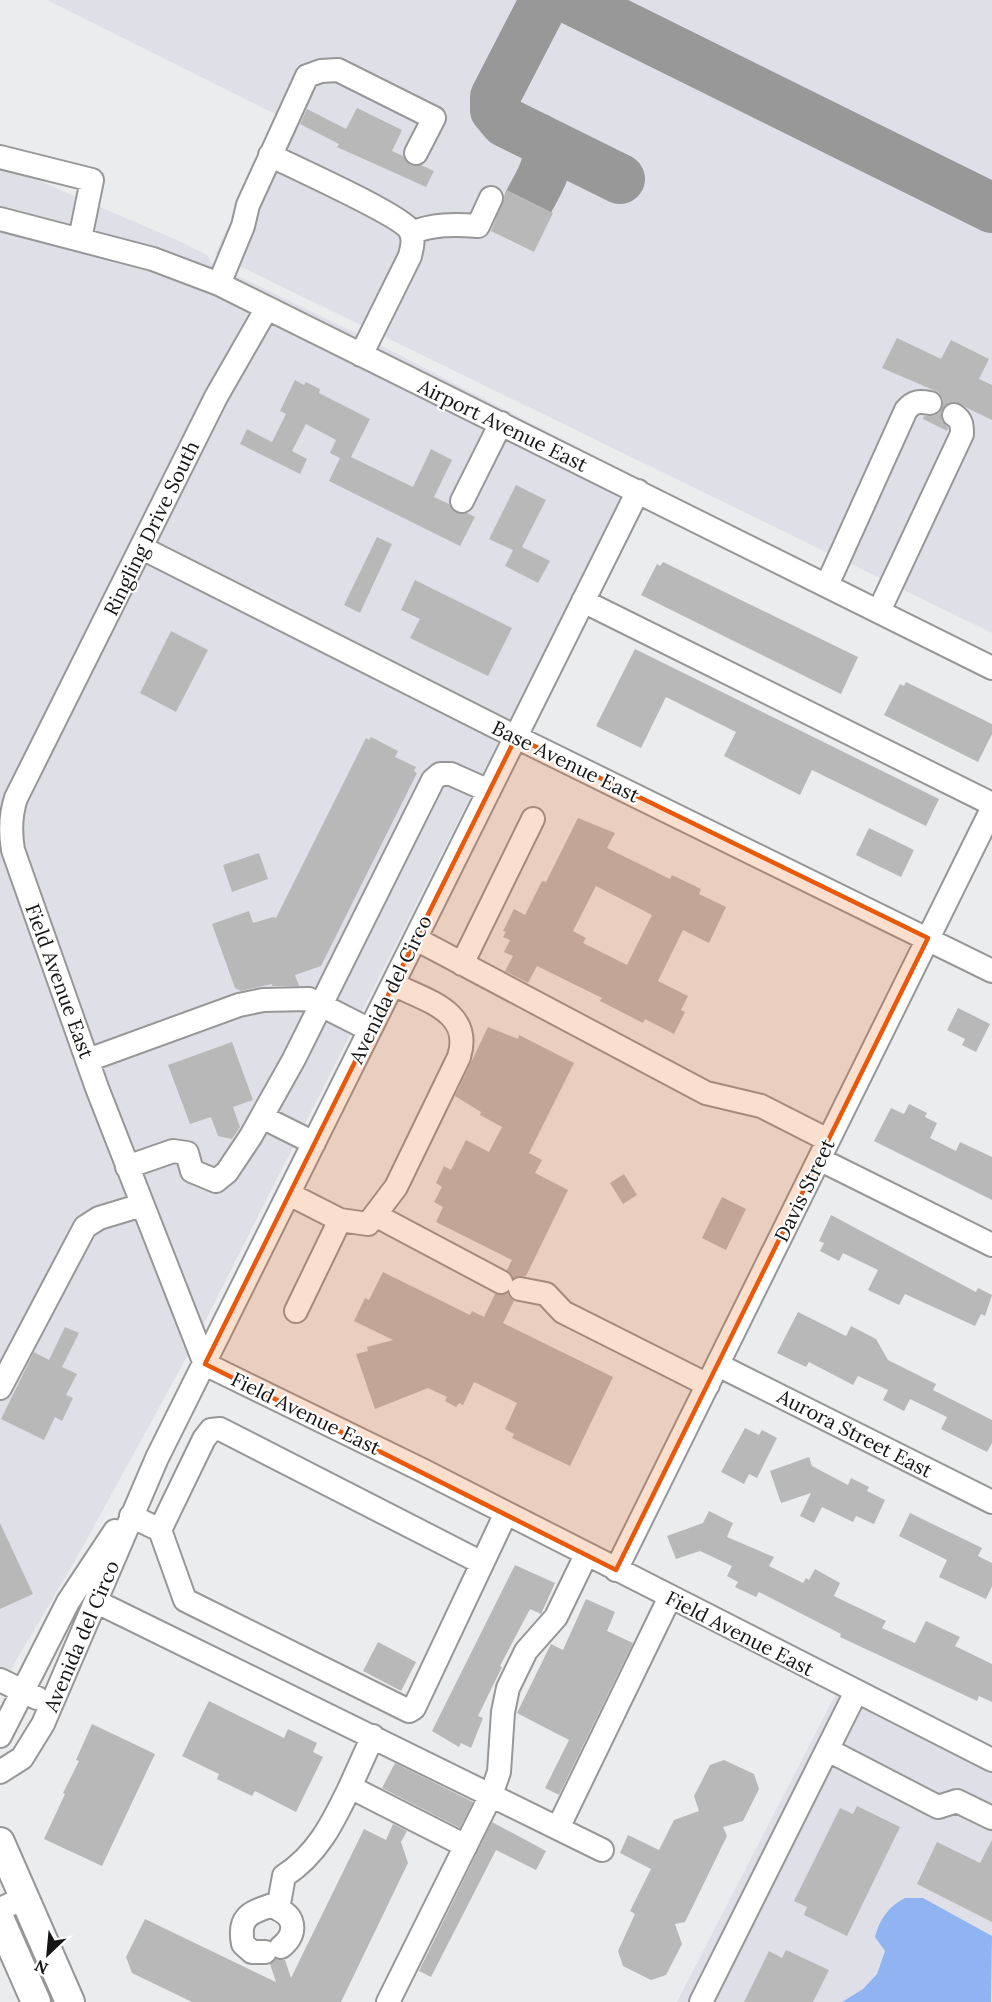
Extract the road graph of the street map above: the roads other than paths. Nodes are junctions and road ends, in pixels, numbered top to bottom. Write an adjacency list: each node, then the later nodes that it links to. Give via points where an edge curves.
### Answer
1 (416, 153): 2 (street, via 434,118 338,70 321,70 307,76)
2 (270, 155): 6 (street, via 393,217); 8 (street)
3 (0, 157): 7 (street, via 92,180)
4 (491, 198): 6 (street, via 478,226 453,224)
5 (0, 219): 7 (street, Airport Avenue East)
6 (411, 233): 10 (street, via 410,256)
7 (80, 239): 8 (street, Airport Avenue East, via 175,266)
8 (219, 284): 9 (street, Airport Avenue East)
9 (267, 308): 10 (street, Airport Avenue East); 16 (street, Ringling Drive South, via 216,397)
10 (361, 355): 13 (street, Airport Avenue East)
11 (930, 403): 17 (street, via 912,403 906,410)
12 (954, 416): 19 (street, via 962,425 962,435)
13 (501, 423): 14 (street, Airport Avenue East); 15 (street)
14 (638, 491): 17 (street, Airport Avenue East); 18 (street, Avenida del Circo)
15 (462, 501)
16 (142, 548): 21 (street, Base Avenue East); 22 (street, Ringling Drive South)
17 (827, 585): 19 (street, Airport Avenue East)
18 (584, 601): 21 (street, Avenida del Circo); 24 (street)
19 (879, 611): 20 (street, Airport Avenue East)
20 (992, 668)
21 (516, 737): 23 (street, Avenida del Circo); 28 (street, Base Avenue East)
22 (40, 750): 26 (street, Field Avenue East)
23 (489, 791): 29 (street, Avenida del Circo); 33 (street, via 451,774 440,774 433,780)
24 (992, 804)
25 (992, 809): 28 (street, Davis Street)
26 (6, 811): 35 (street, Field Avenue East, via 13,850)
27 (533, 819): 30 (street)
28 (928, 938): 31 (street, Base Avenue East); 38 (street, Davis Street)
29 (416, 939): 30 (street); 32 (street, Avenida del Circo)
30 (462, 964): 38 (street, via 706,1093 761,1107)
31 (992, 971)
32 (393, 984): 34 (street, Avenida del Circo); 42 (street, via 451,1014 460,1025 463,1043 396,1187)
33 (320, 1004): 34 (street); 35 (street, via 309,999 263,1000); 36 (street)
34 (370, 1030): 37 (street, Avenida del Circo)
35 (88, 1060): 39 (street, Field Avenue East)
36 (262, 1118): 37 (street); 39 (street, via 227,1172 216,1181 192,1171 187,1153 172,1151)
37 (314, 1143): 40 (street, Avenida del Circo)
38 (823, 1149): 44 (street); 47 (street, Davis Street)
39 (127, 1167): 41 (street, Field Avenue East)
40 (289, 1194): 43 (street); 46 (street, Avenida del Circo)
41 (142, 1205): 46 (street, Field Avenue East); 49 (street, via 99,1218 85,1227)
42 (375, 1215): 43 (street, via 368,1224); 48 (street, via 510,1285 546,1294 563,1312)
43 (340, 1220): 45 (street)
44 (992, 1245)
45 (296, 1311)
46 (205, 1364): 50 (street, Avenida del Circo); 54 (street, Field Avenue East)
47 (718, 1365): 48 (street, Davis Street); 53 (street, Aurora Street East)
48 (708, 1385): 59 (street, Davis Street)
49 (0, 1388)
50 (157, 1458): 51 (street); 52 (street, Avenida del Circo)
51 (187, 1474): 56 (street); 58 (street, via 204,1439 211,1430 220,1429)
52 (143, 1487): 55 (street, Avenida del Circo); 63 (street, Avenida del Circo, via 68,1602)
53 (992, 1502)
54 (506, 1513): 57 (street, Field Avenue East); 58 (street)
55 (131, 1515): 56 (street); 61 (street, Avenida del Circo)
56 (160, 1530): 58 (street, via 185,1600 410,1711)
57 (586, 1555): 59 (street, Field Avenue East); 72 (street, via 556,1617 526,1651 508,1688 502,1712 499,1772)
58 (482, 1563)
59 (616, 1570): 60 (street, Field Avenue East)
60 (670, 1598): 64 (street, Field Avenue East); 74 (street)
61 (97, 1602): 65 (street, Avenida del Circo); 67 (street)
62 (0, 1680): 63 (street)
63 (23, 1691): 65 (street); 66 (street, Avenida del Circo)
64 (856, 1692): 68 (street); 69 (street, Field Avenue East)
65 (52, 1705): 70 (street, Avenida del Circo, via 22,1758)
66 (0, 1736)
67 (373, 1736): 71 (street); 72 (street)
68 (828, 1750): 73 (street, via 938,1807 957,1802); 84 (street)
69 (992, 1760)
70 (0, 1772)
71 (350, 1787): 76 (street); 79 (street, via 325,1837 301,1865 285,1876)
72 (491, 1795): 74 (street); 76 (street)
73 (992, 1818)
74 (558, 1828): 77 (street)
75 (0, 1842): 78 (main road)
76 (466, 1846): 83 (street)
77 (602, 1850)
78 (12, 1903): 82 (main road)
79 (278, 1903): 79 (street, via 293,1929 289,1941 273,1950 252,1952 243,1944 242,1924 249,1914)
80 (0, 1920): 81 (main road)
81 (36, 2002)
82 (70, 2002)
83 (388, 2002)
84 (701, 2002)

